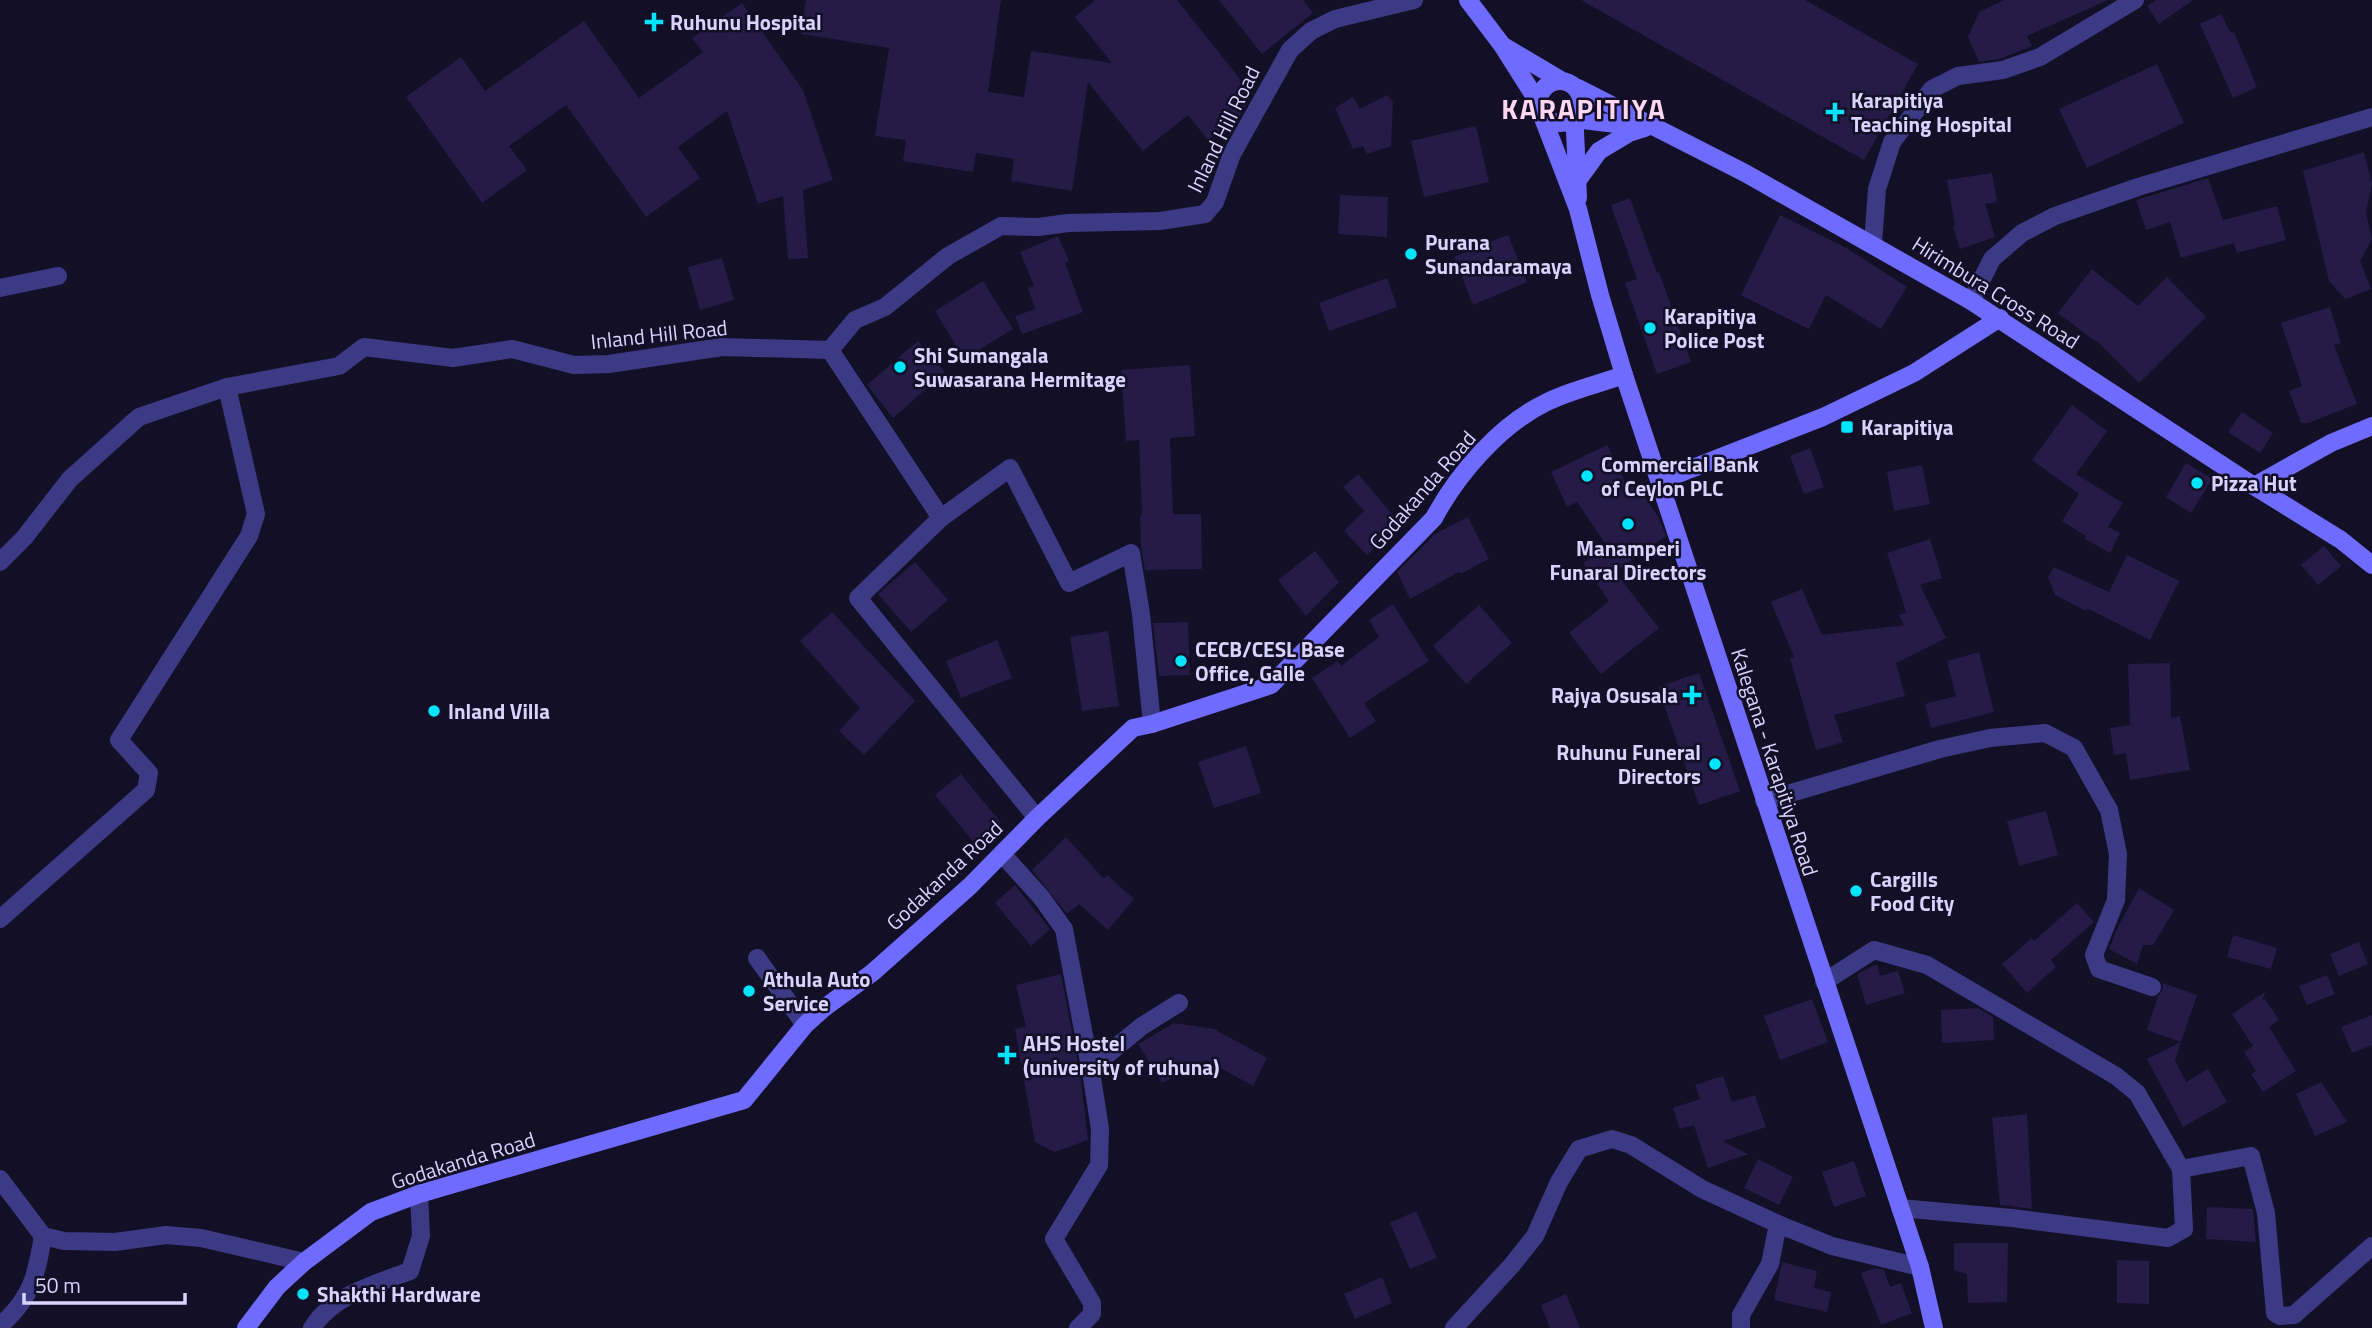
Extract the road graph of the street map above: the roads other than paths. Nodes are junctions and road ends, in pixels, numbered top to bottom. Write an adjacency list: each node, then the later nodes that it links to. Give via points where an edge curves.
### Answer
1 (1414, 0): 18 (street, Inland Hill Road, via 1335,19 1311,31 1290,51 1232,154 1215,202 1205,214 1160,221 1000,226 948,256 885,307 855,320)
2 (1468, 0): 4 (main road, Kalegana - Karapitiya Road)
3 (2135, 0): 13 (street, via 2040,57 2003,71 1958,76 1932,89 1892,142 1877,189)
4 (1502, 45): 5 (main road); 7 (main road, Kalegana - Karapitiya Road)
5 (1559, 79): 6 (main road); 7 (main road, via 1543,87)
6 (1578, 88): 9 (main road, via 1583,104); 10 (main road, Hirimbura Cross Road)
7 (1539, 108): 9 (main road, via 1555,123); 12 (main road, Kalegana - Karapitiya Road)
8 (2372, 117): 16 (street, via 2055,216 2022,233 1992,259)
9 (1573, 120): 10 (main road); 11 (main road, Kalegana - Karapitiya Road)
10 (1653, 129): 11 (main road, via 1629,133 1599,151); 13 (main road, Hirimbura Cross Road, via 1745,173)
11 (1578, 180): 12 (main road, Kalegana - Karapitiya Road)
12 (1578, 209): 19 (main road, Kalegana - Karapitiya Road)
13 (1873, 244): 16 (main road, Hirimbura Cross Road)
14 (58, 276): 15 (street)
15 (0, 288)
16 (1971, 301): 17 (main road, Hirimbura Cross Road)
17 (2000, 318): 22 (main road, via 1913,373 1823,417); 23 (main road, Hirimbura Cross Road)
18 (830, 350): 20 (street, Inland Hill Road, via 722,347 609,365 574,365 512,349 453,358 364,347 339,366); 24 (street)
19 (1624, 375): 22 (main road, Kalegana - Karapitiya Road); 27 (main road, Godakanda Road, via 1548,401 1512,422 1444,498 1434,518 1271,685)
20 (227, 387): 25 (street, Inland Hill Road, via 139,417 70,479); 31 (street, via 256,514 249,536 119,740 149,773 146,790)
21 (2372, 426): 23 (main road, via 2330,443)
22 (1660, 481): 28 (main road, Kalegana - Karapitiya Road)
23 (2254, 486): 26 (main road, Hirimbura Cross Road, via 2341,540)
24 (940, 518): 27 (street, via 1010,468 1069,583 1131,553); 29 (street, via 858,597)
25 (0, 562)
26 (2372, 565)
27 (1152, 724): 29 (main road, Godakanda Road, via 1133,728)
28 (1765, 801): 33 (main road, Kalegana - Karapitiya Road); 34 (street, via 1940,749 2045,733 2074,748 2109,810 2118,855 2116,900 2094,955 2099,969)
29 (1037, 818): 30 (main road, Godakanda Road)
30 (1002, 855): 36 (main road, Godakanda Road, via 872,973); 37 (street, via 1064,929)
31 (0, 919)
32 (757, 958): 36 (street)
33 (1824, 982): 38 (street, via 1874,950 1927,965 2116,1076 2137,1093); 41 (main road, Kalegana - Karapitiya Road)
34 (2152, 988)
35 (1179, 1003): 37 (street)
36 (805, 1025): 40 (main road, Godakanda Road, via 744,1100)
37 (1091, 1068): 51 (street, via 1100,1129 1099,1165 1054,1239 1092,1303 1092,1314)
38 (2181, 1168): 41 (street, via 2183,1229 2168,1238); 47 (street, via 2251,1156 2266,1213 2275,1313)
39 (0, 1179): 43 (street)
40 (419, 1194): 45 (main road, Godakanda Road, via 371,1212); 50 (street, via 421,1236 410,1271 350,1293)
41 (1900, 1208): 46 (main road, Kalegana - Karapitiya Road)
42 (1778, 1224): 46 (street, via 1832,1246); 52 (street, via 1702,1189 1631,1145 1612,1139 1579,1149 1535,1236); 53 (street, via 1770,1265 1741,1315)
43 (43, 1236): 45 (street, via 115,1242 166,1235 201,1238); 48 (street, via 36,1275 20,1309)
44 (2372, 1246): 47 (street)
45 (304, 1262): 49 (main road, Godakanda Road, via 277,1287)
46 (1920, 1267): 54 (main road, Kalegana - Karapitiya Road)
47 (2289, 1322)
48 (0, 1326)
49 (246, 1328)
50 (312, 1328)
51 (1077, 1328)
52 (1454, 1328)
53 (1741, 1328)
54 (1934, 1328)

